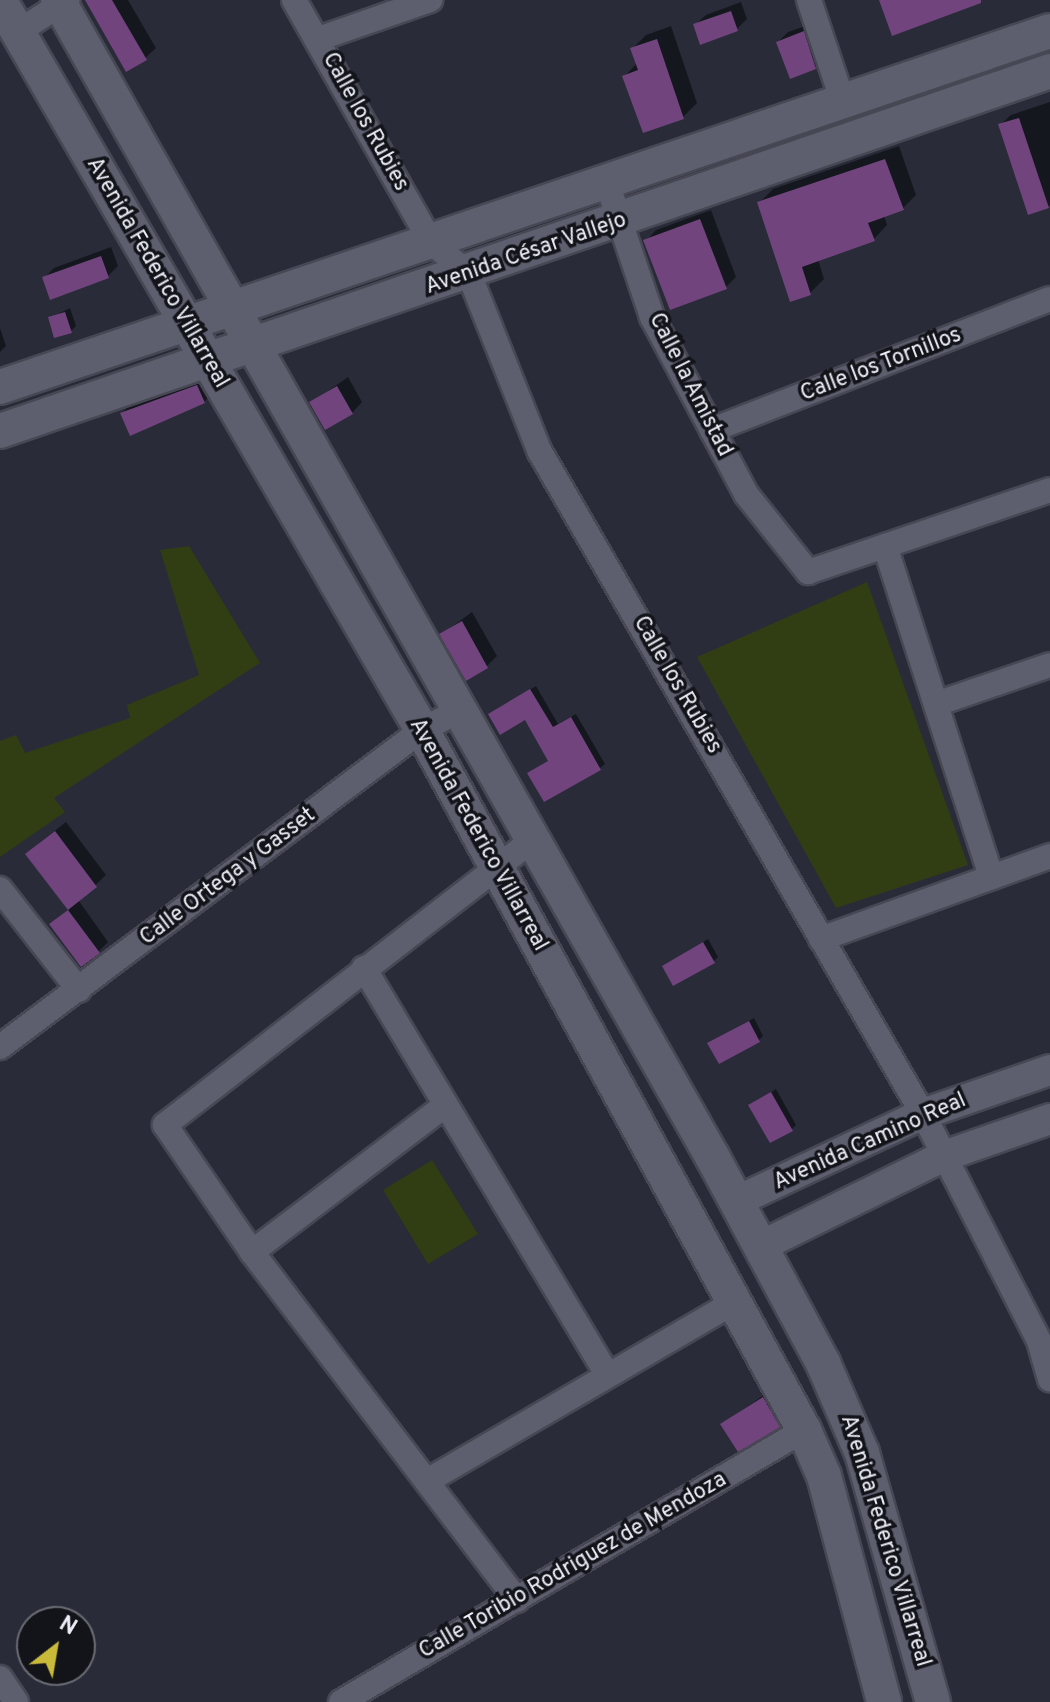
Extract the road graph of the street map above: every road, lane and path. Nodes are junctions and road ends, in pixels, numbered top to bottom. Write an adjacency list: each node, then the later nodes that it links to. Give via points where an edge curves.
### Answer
1 (294, 0): 8 (street, Calle los Rubies)
2 (430, 0): 8 (street)
3 (809, 0): 11 (street)
4 (0, 1): 7 (main road, Avenida Federico Villarreal)
5 (62, 1): 7 (street); 20 (main road, Avenida Federico Villarreal)
6 (1050, 31): 10 (main road, Avenida César Vallejo)
7 (18, 32): 21 (main road, Avenida Federico Villarreal)
8 (318, 39): 17 (street, Calle los Rubies)
9 (1050, 71): 12 (main road, Avenida César Vallejo)
10 (906, 79): 11 (main road, Avenida César Vallejo); 12 (main road)
11 (842, 99): 13 (main road, Avenida César Vallejo)
12 (917, 116): 14 (main road, Avenida César Vallejo)
13 (744, 134): 14 (main road); 15 (main road, Avenida César Vallejo)
14 (756, 174): 16 (main road, Avenida César Vallejo)
15 (606, 180): 16 (street, Calle la Amistad); 17 (main road, Avenida César Vallejo)
16 (622, 220): 18 (main road, Avenida César Vallejo); 25 (street, Calle la Amistad, via 652,317)
17 (431, 242): 18 (street, Calle los Rubies); 20 (main road, Avenida César Vallejo)
18 (469, 274): 22 (main road, Avenida César Vallejo); 40 (street, Calle los Rubies, via 540,452)
19 (1050, 299): 25 (street, Calle los Tornillos)
20 (233, 309): 21 (main road, Avenida César Vallejo); 22 (main road, Avenida Federico Villarreal)
21 (188, 324): 23 (main road, Avenida Federico Villarreal); 24 (main road, Avenida César Vallejo)
22 (253, 347): 23 (main road, Avenida César Vallejo); 27 (main road, Avenida Federico Villarreal)
23 (207, 362): 26 (main road, Avenida César Vallejo); 29 (main road, Avenida Federico Villarreal)
24 (0, 387)
25 (712, 430): 30 (street, Calle la Amistad, via 746,494 808,572)
26 (0, 431)
27 (327, 484): 29 (main road); 33 (main road, Avenida Federico Villarreal)
28 (1050, 490): 30 (street)
29 (289, 503): 34 (main road, Avenida Federico Villarreal)
30 (885, 546): 32 (street)
31 (1050, 665): 32 (street)
32 (936, 704): 38 (street)
33 (458, 711): 34 (street, Calle Ortega y Gasset); 35 (main road, Avenida Federico Villarreal)
34 (422, 730): 37 (main road, Avenida Federico Villarreal); 42 (street, Calle Ortega y Gasset)
35 (530, 842): 37 (street); 49 (main road, Avenida Federico Villarreal)
36 (1050, 856): 38 (street)
37 (496, 868): 41 (street); 52 (main road, Avenida Federico Villarreal)
38 (991, 877): 40 (street)
39 (0, 889): 42 (street)
40 (821, 939): 46 (street, Calle los Rubies)
41 (364, 968): 45 (street); 51 (street, via 165,1125)
42 (79, 990): 43 (street, Calle Ortega y Gasset)
43 (0, 1047)
44 (1050, 1070): 46 (street, Avenida Camino Real)
45 (444, 1106): 51 (street); 54 (street)
46 (923, 1114): 48 (street, Calle los Rubies); 49 (street, Avenida Camino Real)
47 (1050, 1119): 48 (street, Avenida Camino Real)
48 (944, 1156): 50 (street, Avenida Camino Real); 53 (street, Calle los Rubies)
49 (737, 1201): 50 (main road, Avenida Federico Villarreal)
50 (761, 1246): 60 (main road, Avenida Federico Villarreal, via 839,1395 862,1453)
51 (252, 1252): 57 (street)
52 (734, 1302): 54 (street); 56 (main road, Avenida Federico Villarreal)
53 (1045, 1339): 55 (street, Calle los Rubies)
54 (606, 1373): 57 (street)
55 (1050, 1379)
56 (804, 1430): 58 (street, Calle Toribio Rodriguez de Mendoza); 61 (main road, Avenida Federico Villarreal, via 824,1476)
57 (427, 1481): 58 (street)
58 (517, 1600): 63 (street, Calle Toribio Rodriguez de Mendoza)
59 (0, 1678): 62 (street)
60 (931, 1691): 61 (main road)
61 (883, 1697)
62 (16, 1702)
63 (341, 1702)

